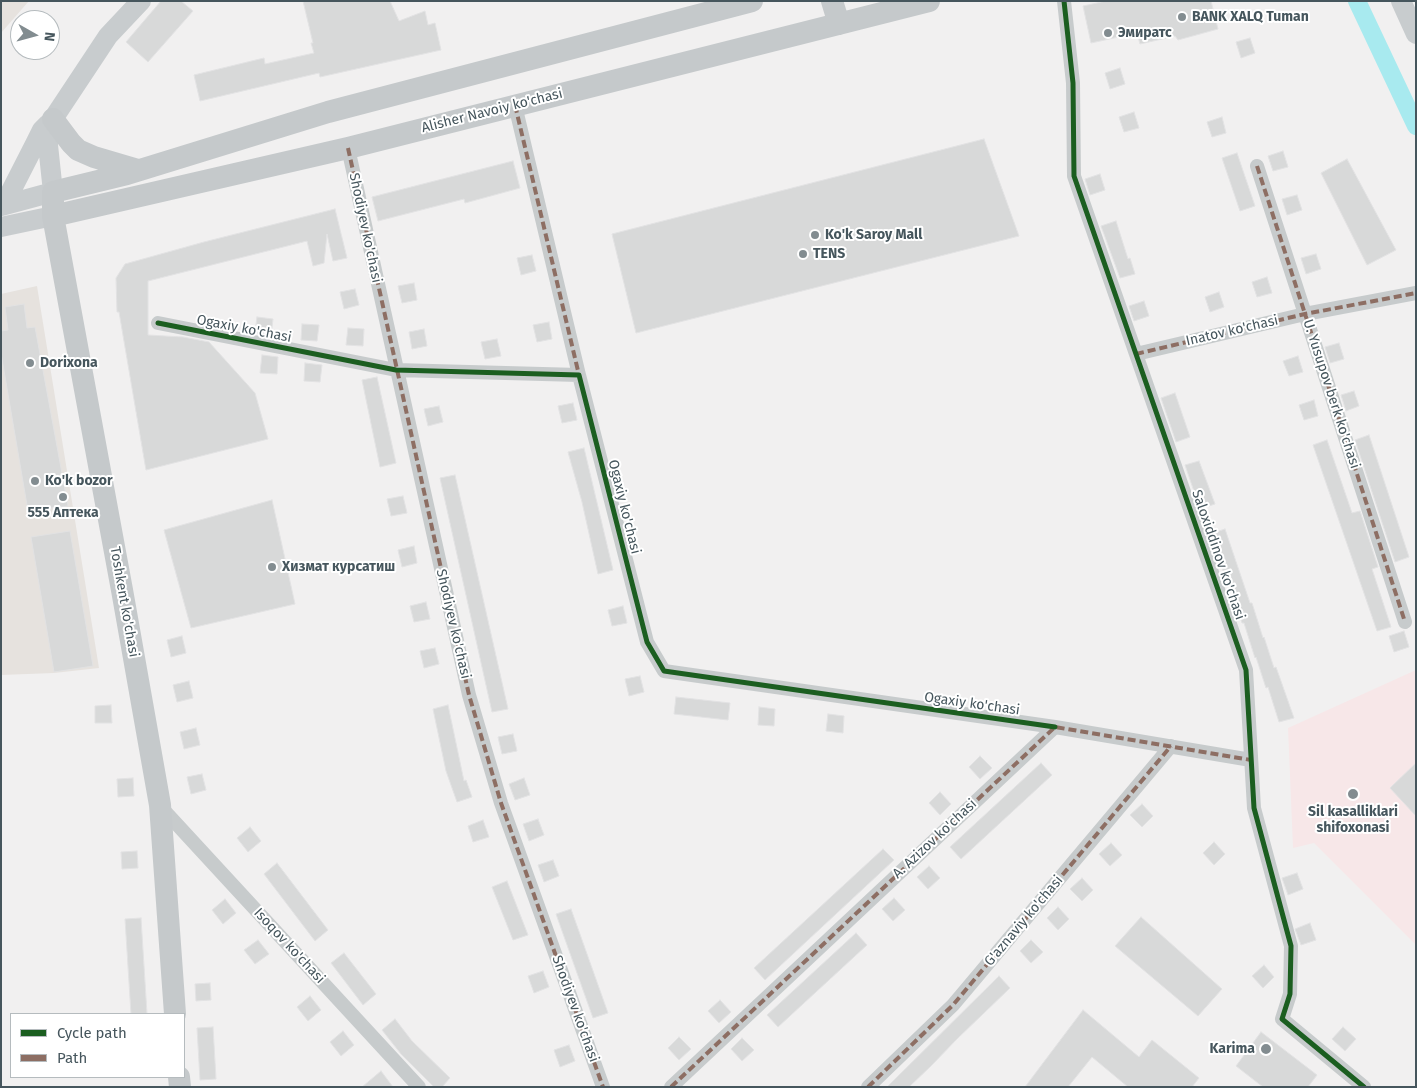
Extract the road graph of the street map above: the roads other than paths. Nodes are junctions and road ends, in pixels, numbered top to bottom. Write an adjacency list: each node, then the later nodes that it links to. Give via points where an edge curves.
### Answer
1 (141, 1): 10 (main road, via 108,36)
2 (752, 1): 13 (main road, via 328,112)
3 (832, 1): 7 (main road)
4 (929, 1): 7 (main road, Alisher Navoiy ko'chasi)
5 (1064, 1): 21 (street, Saloxiddinov ko'chasi, via 1073,83 1074,176)
6 (1400, 1): 8 (main road)
7 (838, 24): 9 (main road, Alisher Navoiy ko'chasi)
8 (1416, 34)
9 (515, 105): 11 (main road, Alisher Navoiy ko'chasi); 23 (street)
10 (53, 119): 13 (main road, via 78,150); 14 (main road, via 48,134); 15 (main road, via 42,130 10,193)
11 (348, 148): 16 (main road, Alisher Navoiy ko'chasi); 22 (street, Shodiyev ko'chasi)
12 (1257, 166): 19 (street, U. Yusupov berk ko'chasi)
13 (138, 170): 14 (main road)
14 (53, 192): 15 (main road); 16 (main road, Toshkent ko'chasi)
15 (1, 204)
16 (53, 216): 17 (main road); 28 (main road, Toshkent ko'chasi)
17 (1, 227)
18 (1416, 293): 19 (street, Inatov ko'chasi)
19 (1305, 314): 21 (street, Inatov ko'chasi); 24 (street, U. Yusupov berk ko'chasi)
20 (158, 323): 22 (street, Ogaxiy ko'chasi)
21 (1136, 354): 27 (street, Saloxiddinov ko'chasi, via 1246,670)
22 (396, 370): 23 (street, Ogaxiy ko'chasi); 31 (street, Shodiyev ko'chasi, via 469,695 501,803)
23 (579, 375): 25 (street, Ogaxiy ko'chasi, via 647,642 664,671)
24 (1405, 622)
25 (1055, 727): 26 (street); 32 (street, A. Azizov ko'chasi)
26 (1171, 746): 27 (street); 33 (street, G'aznaviy ko'chasi, via 953,1005)
27 (1251, 760): 34 (street, Saloxiddinov ko'chasi, via 1254,808 1291,946 1290,994 1282,1020)
28 (160, 805): 29 (main road, Toshkent ko'chasi); 30 (street, Isoqov ko'chasi)
29 (175, 1013)
30 (419, 1087)
31 (603, 1087)
32 (670, 1087)
33 (868, 1087)
34 (1364, 1087)

